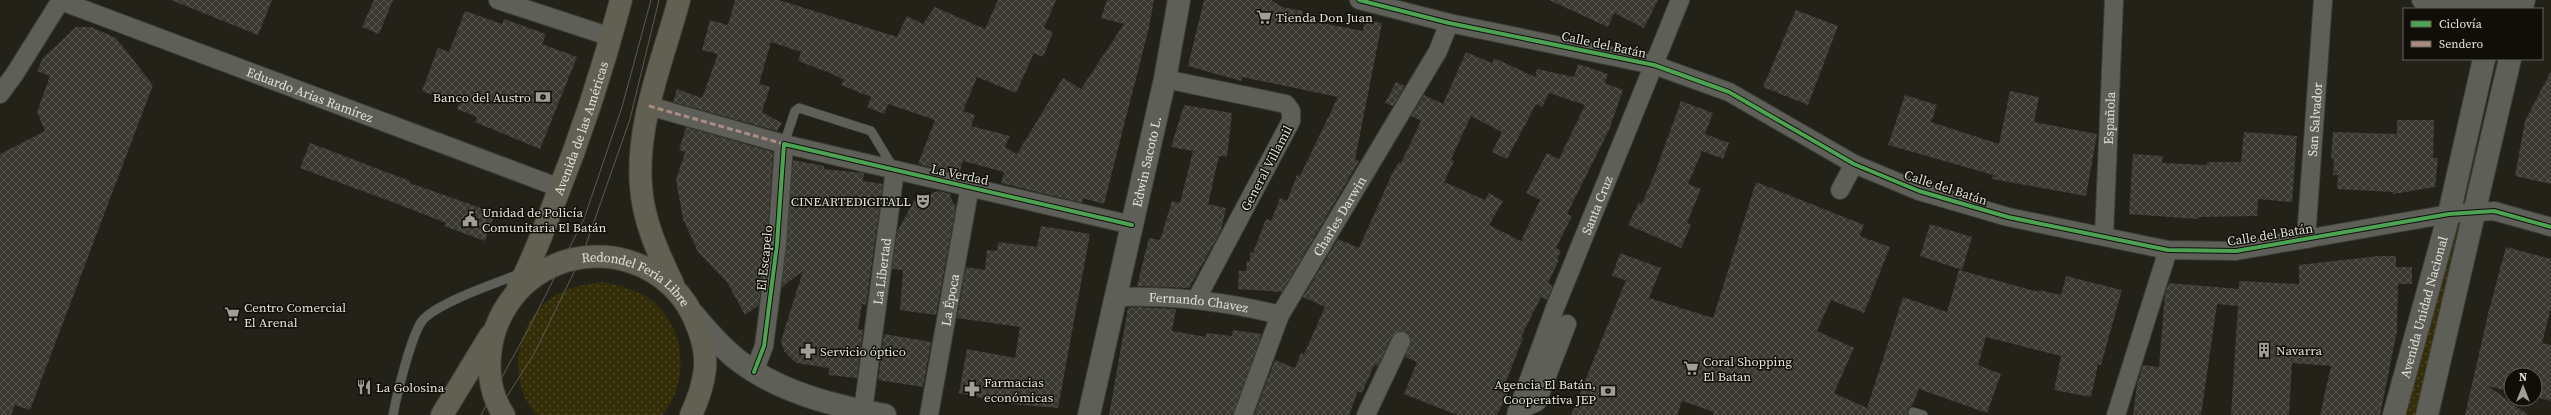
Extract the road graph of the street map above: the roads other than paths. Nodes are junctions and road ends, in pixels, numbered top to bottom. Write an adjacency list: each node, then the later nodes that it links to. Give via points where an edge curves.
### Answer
1 (61, 0): 19 (street); 25 (street, Eduardo Arias Ramírez)
2 (498, 0): 14 (street)
3 (621, 0): 14 (main road, Avenida de las Américas)
4 (679, 0): 20 (main road)
5 (1179, 0): 18 (main road, Edwin Sacoto L.)
6 (1359, 0): 13 (street, Calle del Batán)
7 (1680, 0): 17 (street, Santa Cruz)
8 (2114, 0): 31 (street, Española)
9 (2323, 0): 32 (street, San Salvador)
10 (2421, 0): 11 (street)
11 (2496, 3): 12 (street)
12 (2522, 5)
13 (1449, 23): 17 (street, Calle del Batán); 41 (street, Charles Darwin, via 1438,50)
14 (611, 37): 25 (main road, Avenida de las Américas, via 588,112)
15 (2484, 60): 28 (main road, Avenida Unidad Nacional)
16 (2510, 60): 27 (main road, Avenida Unidad Nacional)
17 (1654, 65): 22 (street, Calle del Batán, via 1729,92); 39 (street, Santa Cruz)
18 (1165, 79): 29 (main road, Edwin Sacoto L.); 38 (street, General Villamil, via 1286,104 1292,111 1291,121)
19 (0, 94)
20 (649, 106): 21 (street, La Verdad); 35 (main road, via 643,140 641,186 656,249)
21 (784, 144): 23 (street, La Verdad); 23 (lane, El Escapelo, via 795,111 799,108 871,131); 45 (street, El Escapelo, via 776,252 764,346)
22 (1854, 164): 26 (street); 31 (street, Calle del Batán, via 1919,191 2008,217)
23 (895, 170): 24 (street, La Verdad); 46 (street, La Libertad)
24 (970, 186): 29 (street, La Verdad); 54 (street, La Época)
25 (560, 188): 34 (main road, Avenida de las Américas)
26 (1840, 190)
27 (2474, 212): 28 (street, Calle del Batán); 30 (street, Calle del Batán, via 2494,211); 61 (main road, Avenida Unidad Nacional)
28 (2449, 214): 32 (street, Calle del Batán); 60 (main road, Avenida Unidad Nacional)
29 (1132, 225): 37 (main road, Edwin Sacoto L.)
30 (2551, 227)
31 (2104, 236): 33 (street, Calle del Batán)
32 (2306, 239): 33 (street, Calle del Batán, via 2236,251)
33 (2168, 250): 59 (street)
34 (527, 271): 36 (main road, Avenida de las Américas); 49 (lane, via 464,296 423,320 413,339)
35 (675, 288): 36 (main road, Redondel Feria Libre, via 656,272 632,262 608,256 582,256 562,261 544,270); 40 (main road, Redondel Feria Libre)
36 (512, 296): 43 (main road, Redondel Feria Libre)
37 (1116, 297): 38 (street, Fernando Chavez); 55 (main road, Edwin Sacoto L.)
38 (1197, 298): 41 (street, Fernando Chavez)
39 (1554, 308): 42 (lane); 48 (street, Santa Cruz)
40 (694, 315): 45 (main road, via 719,344); 52 (main road, Redondel Feria Libre, via 703,341 705,368 701,394)
41 (1280, 315): 56 (street, Charles Darwin)
42 (1567, 324): 48 (street, Santa Cruz, via 1537,402)
43 (495, 326): 50 (main road, Redondel Feria Libre); 51 (main road, Redondel Feria Libre, via 489,372 494,395)
44 (1401, 341): 57 (street)
45 (754, 372): 46 (main road, via 807,396)
46 (863, 411): 53 (main road)
47 (1913, 412): 58 (lane)
48 (1516, 413)
49 (394, 415)
50 (442, 415)
51 (504, 415)
52 (691, 415)
53 (885, 415)
54 (929, 415)
55 (1089, 415)
56 (1243, 415)
57 (1366, 415)
58 (1923, 415)
59 (2116, 415)
60 (2394, 415)
61 (2427, 415)

